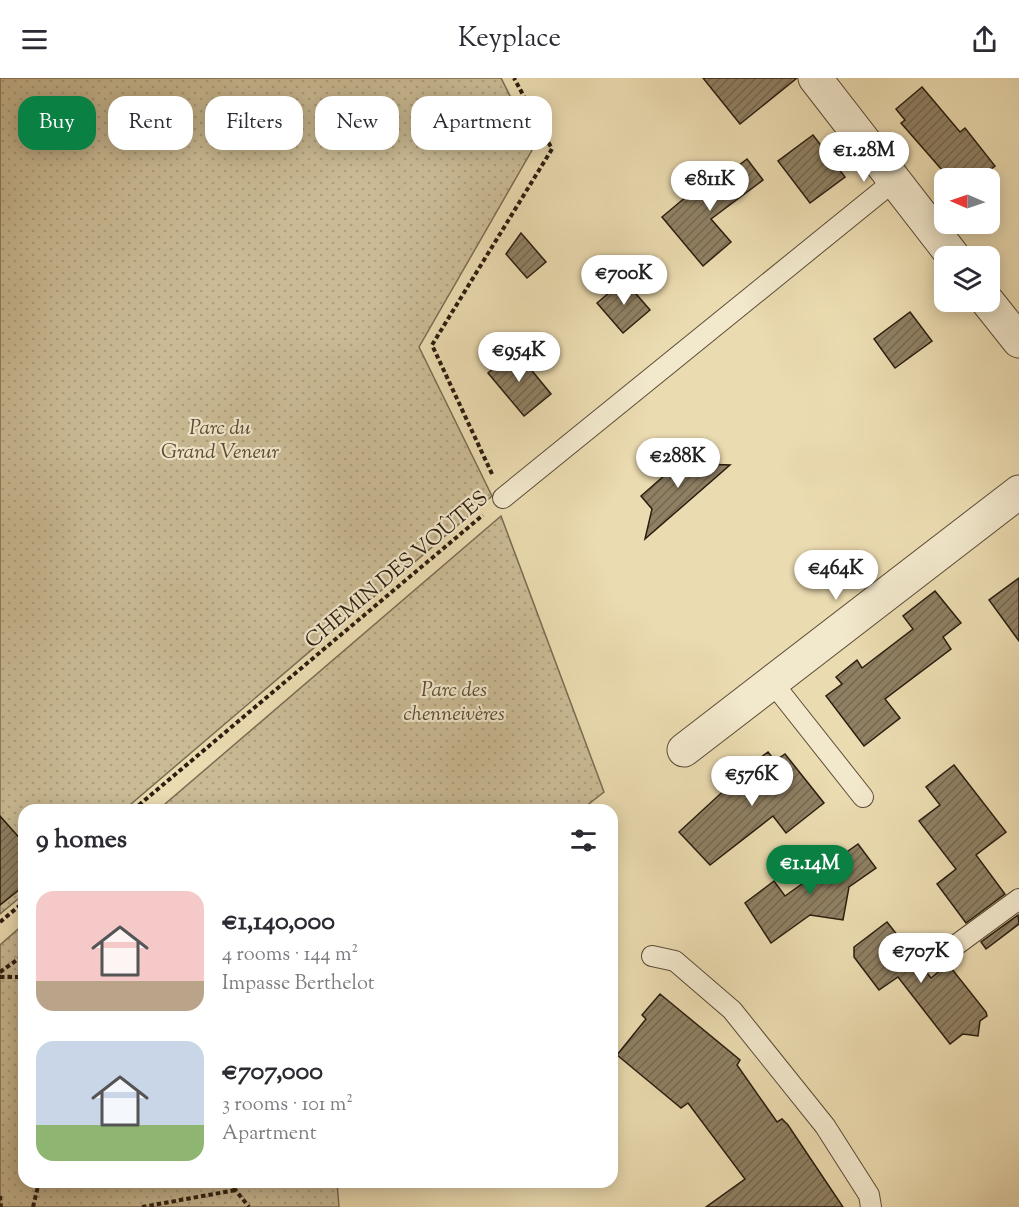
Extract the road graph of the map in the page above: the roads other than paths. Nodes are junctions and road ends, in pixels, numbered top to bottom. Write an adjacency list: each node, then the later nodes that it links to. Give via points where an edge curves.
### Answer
1 (815, 78): 2 (street)
2 (894, 181): 3 (street); 7 (lane)
3 (945, 246)
4 (996, 312): 5 (street)
5 (1019, 341)
6 (1019, 492): 8 (street)
7 (503, 498)
8 (772, 682): 9 (street); 10 (lane)
9 (684, 750)
10 (862, 798)
11 (1019, 899): 12 (lane)
12 (952, 948)
13 (652, 956): 14 (lane, via 675,961 732,1010 825,1126 869,1195)
14 (871, 1207)

